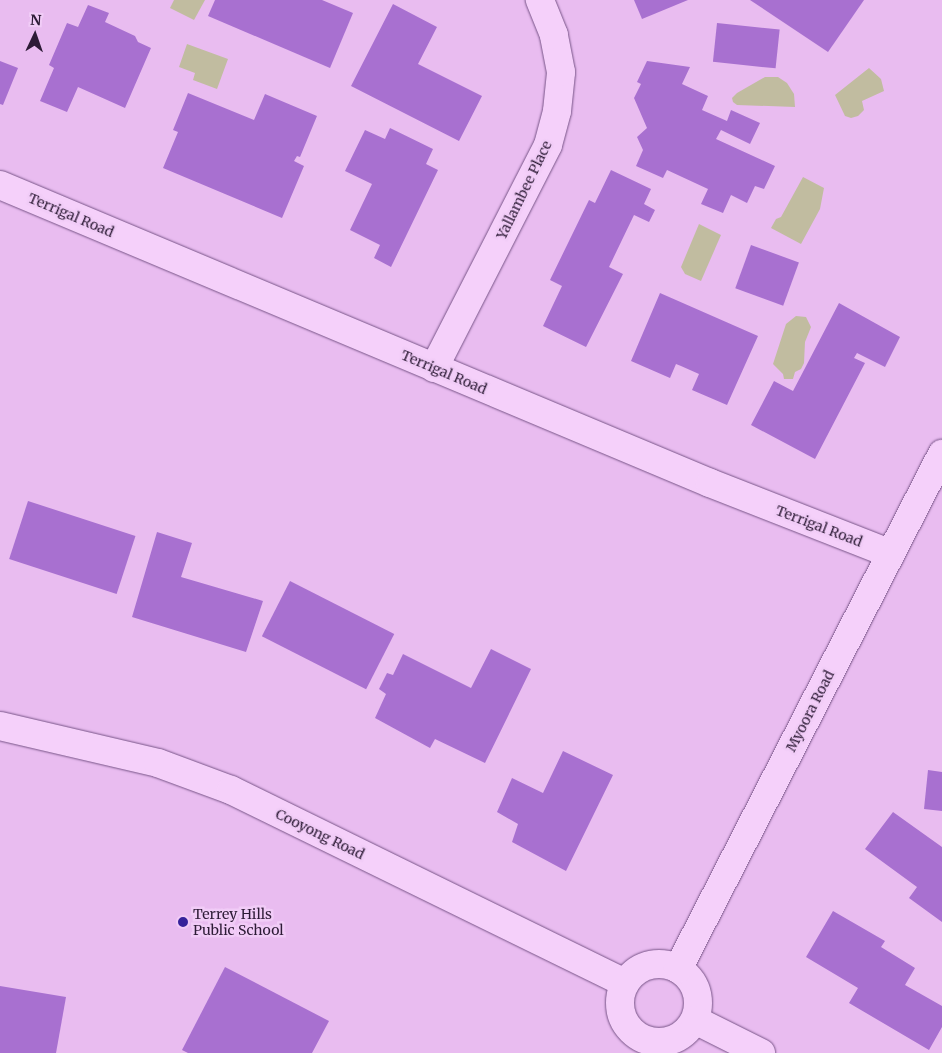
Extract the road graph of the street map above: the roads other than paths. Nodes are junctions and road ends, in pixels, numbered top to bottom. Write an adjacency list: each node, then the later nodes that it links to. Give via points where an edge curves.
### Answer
1 (540, 0): 3 (street, Yallambee Place, via 554,35 561,72 557,111 548,145)
2 (0, 185): 3 (street, Terrigal Road)
3 (434, 368): 5 (street, Terrigal Road)
4 (942, 454): 5 (street, Myoora Road)
5 (891, 554): 7 (street, Myoora Road)
6 (0, 726): 8 (street, Cooyong Road, via 158,763 231,790)
7 (678, 969): 8 (street, via 664,964 648,965 634,972); 9 (street, via 686,974 697,991)
8 (625, 983): 10 (street, via 620,997 620,1013)
9 (695, 1020): 10 (street, via 682,1034 666,1042); 11 (street)
10 (636, 1045)
11 (761, 1053)

